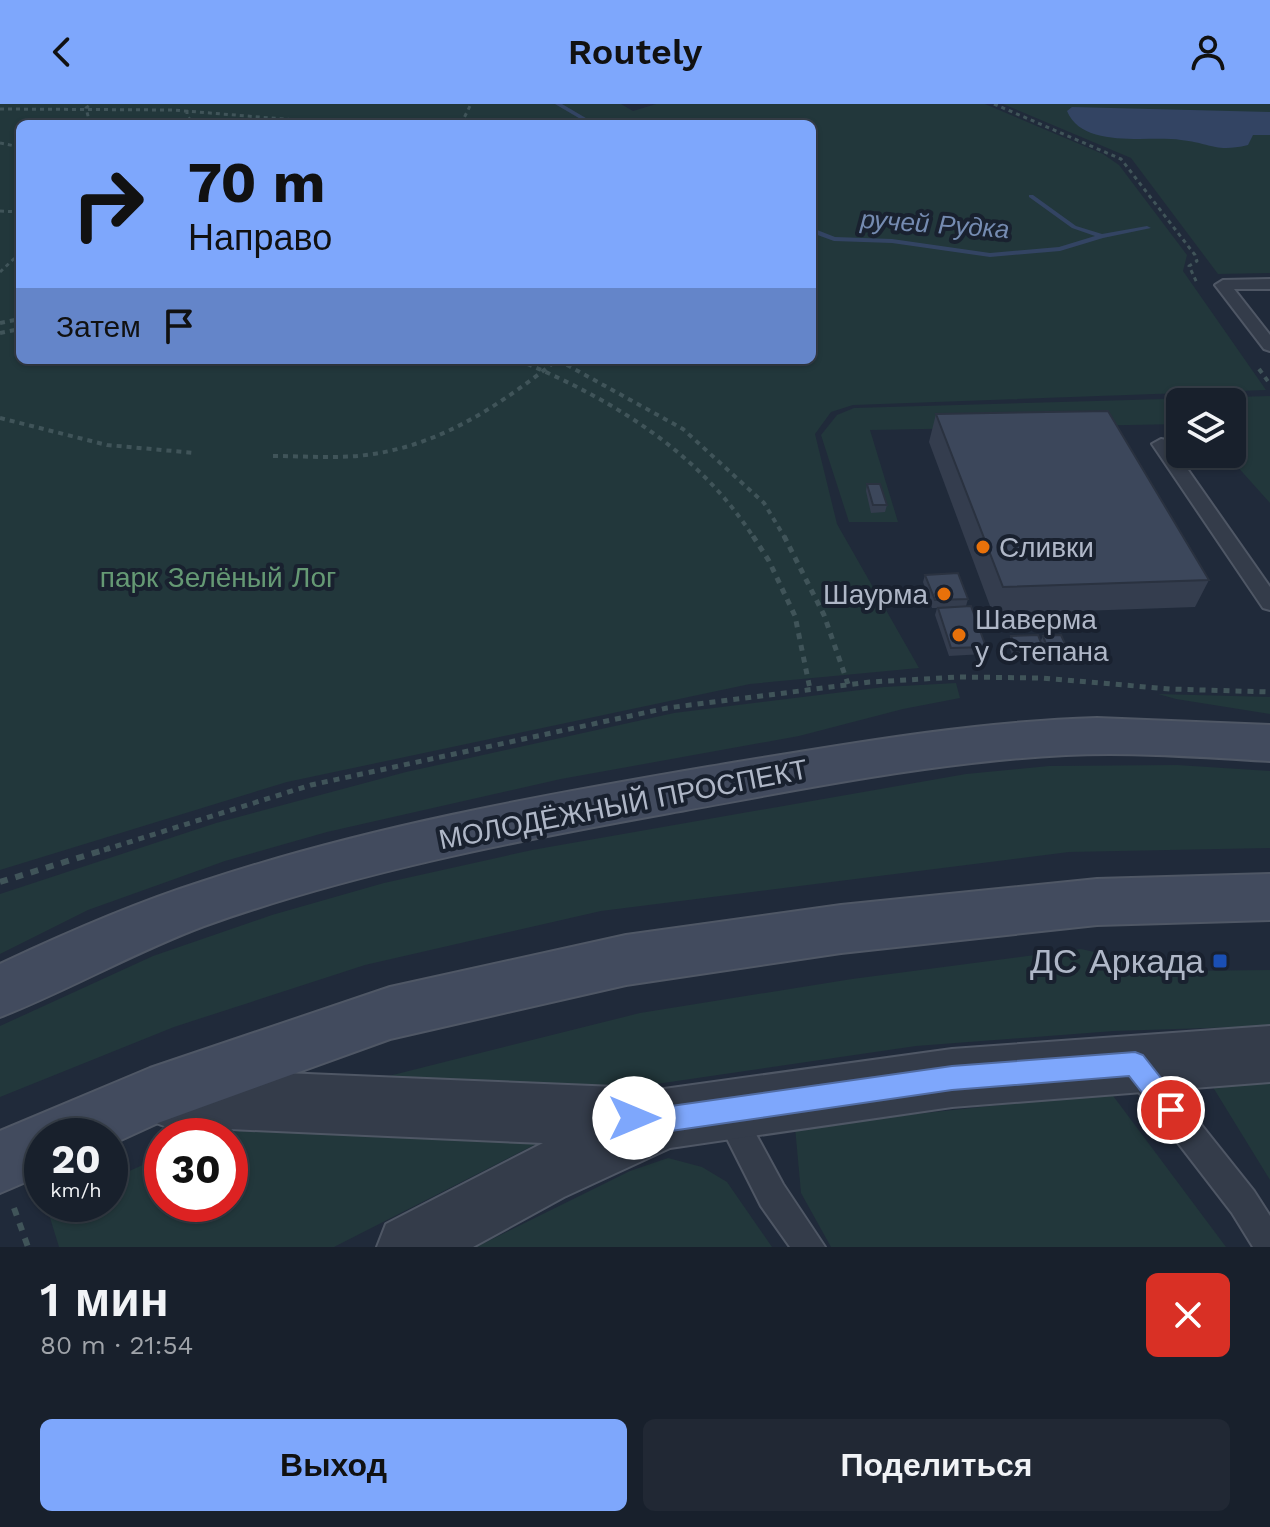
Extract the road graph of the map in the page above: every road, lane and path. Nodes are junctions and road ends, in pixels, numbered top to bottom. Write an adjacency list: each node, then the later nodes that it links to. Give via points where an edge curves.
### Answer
1 (91, 104): 3 (path)
2 (994, 104): 12 (path, via 1129,166 1195,255 1197,261 1189,266)
3 (86, 108): 4 (path); 5 (path); 6 (path)
4 (0, 109)
5 (187, 110): 7 (path); 8 (path)
6 (89, 120)
7 (190, 120)
8 (285, 120)
9 (16, 257): 10 (path)
10 (0, 272)
11 (1270, 284): 13 (lane, via 1223,285)
12 (1199, 287)
13 (1270, 346)
14 (1252, 360): 19 (path)
15 (529, 364): 18 (path)
16 (553, 364): 18 (path)
17 (565, 364): 25 (path, via 683,429 764,503 824,615)
18 (545, 370): 23 (path, via 511,398 465,424 413,444 368,455); 26 (path, via 657,433 701,469 742,516 792,608)
19 (1270, 384)
20 (0, 418): 22 (path, via 107,445)
21 (1161, 444): 24 (lane)
22 (195, 453)
23 (273, 456)
24 (1270, 603)
25 (848, 684): 26 (path); 27 (path, via 1042,678)
26 (810, 689): 29 (path, via 667,708 311,785)
27 (1270, 692)
28 (1270, 743): 31 (main road, МОЛОДЁЖНЫЙ ПРОСПЕКТ, via 1042,739 879,757 547,815 412,843 227,896 90,947)
29 (0, 882)
30 (1270, 897): 34 (main road, via 1097,902 841,929 626,960 390,1013)
31 (0, 991)
32 (1270, 1054): 33 (street)
33 (1135, 1064): 35 (street, via 952,1078); 40 (lane, via 1243,1202)
34 (150, 1097): 36 (main road); 37 (street)
35 (728, 1110): 37 (street); 42 (lane, via 772,1195)
36 (102, 1118)
37 (664, 1119): 41 (street, via 542,1175)
38 (24, 1152): 39 (main road)
39 (0, 1162)
40 (1270, 1245)
41 (409, 1247)
42 (809, 1247)

